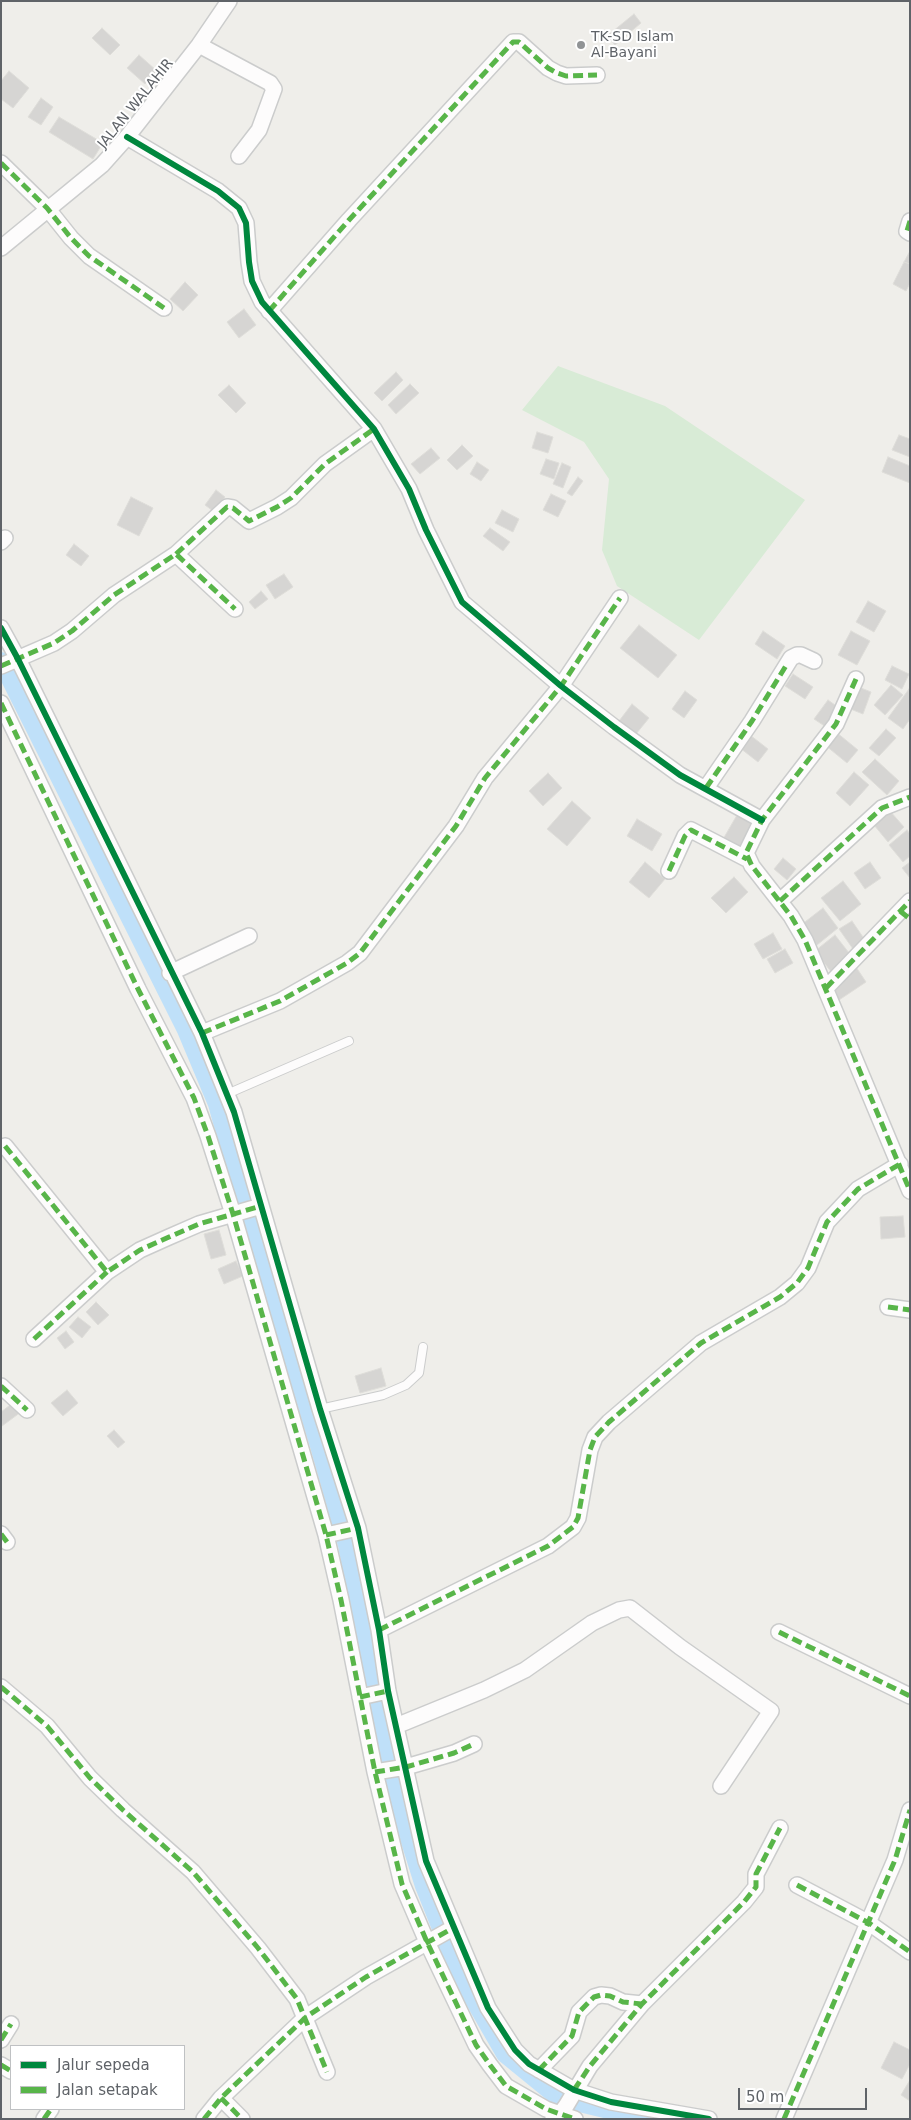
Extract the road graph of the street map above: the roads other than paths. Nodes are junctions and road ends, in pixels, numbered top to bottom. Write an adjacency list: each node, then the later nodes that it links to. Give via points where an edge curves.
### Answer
1 (229, 1): 2 (street, JALAN WALAHIR)
2 (199, 45): 4 (street, JALAN WALAHIR); 5 (street, via 274,89 259,130)
3 (597, 75): 12 (street, via 566,76 557,73 519,42 513,42)
4 (127, 137): 7 (street, JALAN WALAHIR, via 102,165); 12 (street, via 218,191 239,208 246,223 252,281)
5 (238, 156)
6 (1, 163): 7 (street)
7 (48, 208): 10 (street, JALAN WALAHIR); 11 (street, via 89,256)
8 (910, 221): 9 (street, via 906,228)
9 (910, 233)
10 (1, 248)
11 (164, 308)
12 (270, 311): 13 (street)
13 (374, 429): 14 (street, via 325,464 291,498 277,507 249,521 227,507); 21 (street, via 409,489 462,602)
14 (176, 554): 16 (street); 19 (street, via 114,595 54,643)
15 (620, 598): 21 (street)
16 (235, 609)
17 (1, 628): 19 (street)
18 (814, 661): 23 (street, via 801,655 791,658)
19 (9, 662): 31 (street, via 22,668)
20 (856, 679): 25 (street, via 836,724)
21 (561, 686): 23 (street, via 680,775); 33 (street, via 485,778 456,826 360,953 280,1001)
22 (1, 703): 40 (street, via 194,1098)
23 (706, 788): 25 (street)
24 (910, 797): 28 (street, via 882,808)
25 (762, 820): 26 (street, via 749,845)
26 (747, 859): 27 (street, via 691,830 685,836); 28 (street)
27 (669, 872)
28 (780, 901): 32 (street, via 806,940)
29 (907, 910): 32 (street)
30 (249, 936): 31 (street)
31 (170, 973): 33 (street)
32 (826, 988): 37 (street)
33 (202, 1033): 35 (street)
34 (349, 1041): 35 (lane)
35 (227, 1094): 39 (street, via 237,1121)
36 (5, 1146): 41 (street)
37 (900, 1164): 38 (street); 51 (street, via 858,1189 831,1218 808,1268 797,1283 780,1297 701,1344 609,1422 590,1450 578,1518 573,1527 548,1546)
38 (910, 1191)
39 (258, 1207): 40 (street); 47 (street)
40 (236, 1213): 41 (street, via 199,1224 140,1250); 50 (street)
41 (107, 1272): 44 (street)
42 (888, 1307): 43 (street)
43 (910, 1310)
44 (34, 1339)
45 (424, 1347): 47 (lane, via 419,1373 406,1385 383,1395)
46 (1, 1386): 48 (street)
47 (320, 1409): 49 (street)
48 (27, 1410)
49 (354, 1529): 50 (street); 51 (street)
50 (328, 1534): 54 (street)
51 (379, 1630): 54 (street)
52 (780, 1632): 55 (street)
53 (1, 1687): 68 (street, via 47,1726 90,1778 123,1810 193,1872 258,1948 297,1999)
54 (373, 1694): 56 (street); 58 (street)
55 (910, 1696)
56 (396, 1726): 58 (street); 59 (street, via 525,1670 592,1623 630,1608 771,1711)
57 (474, 1744): 58 (street, via 454,1753)
58 (389, 1770): 64 (street); 65 (street, via 402,1884)
59 (721, 1786)
60 (910, 1810): 63 (street, via 896,1860)
61 (780, 1828): 67 (street, via 756,1874 756,1887)
62 (797, 1885): 63 (street)
63 (869, 1923): 66 (street); 79 (street)
64 (450, 1930): 65 (street); 71 (street, via 488,2008 516,2050)
65 (429, 1941): 68 (street); 74 (street, via 476,2044 506,2086 546,2109)
66 (910, 1952)
67 (642, 2004): 71 (street, via 623,2002 610,1996 594,1997 579,2012 572,2036); 74 (street, via 590,2066)
68 (306, 2017): 72 (street); 73 (street)
69 (11, 2024): 70 (street)
70 (1, 2040)
71 (539, 2070): 74 (street)
72 (327, 2072)
73 (221, 2098): 75 (street); 76 (street)
74 (565, 2105): 77 (street); 78 (street, via 611,2102)
75 (204, 2119)
76 (242, 2119)
77 (575, 2119)
78 (709, 2119)
79 (784, 2119)

